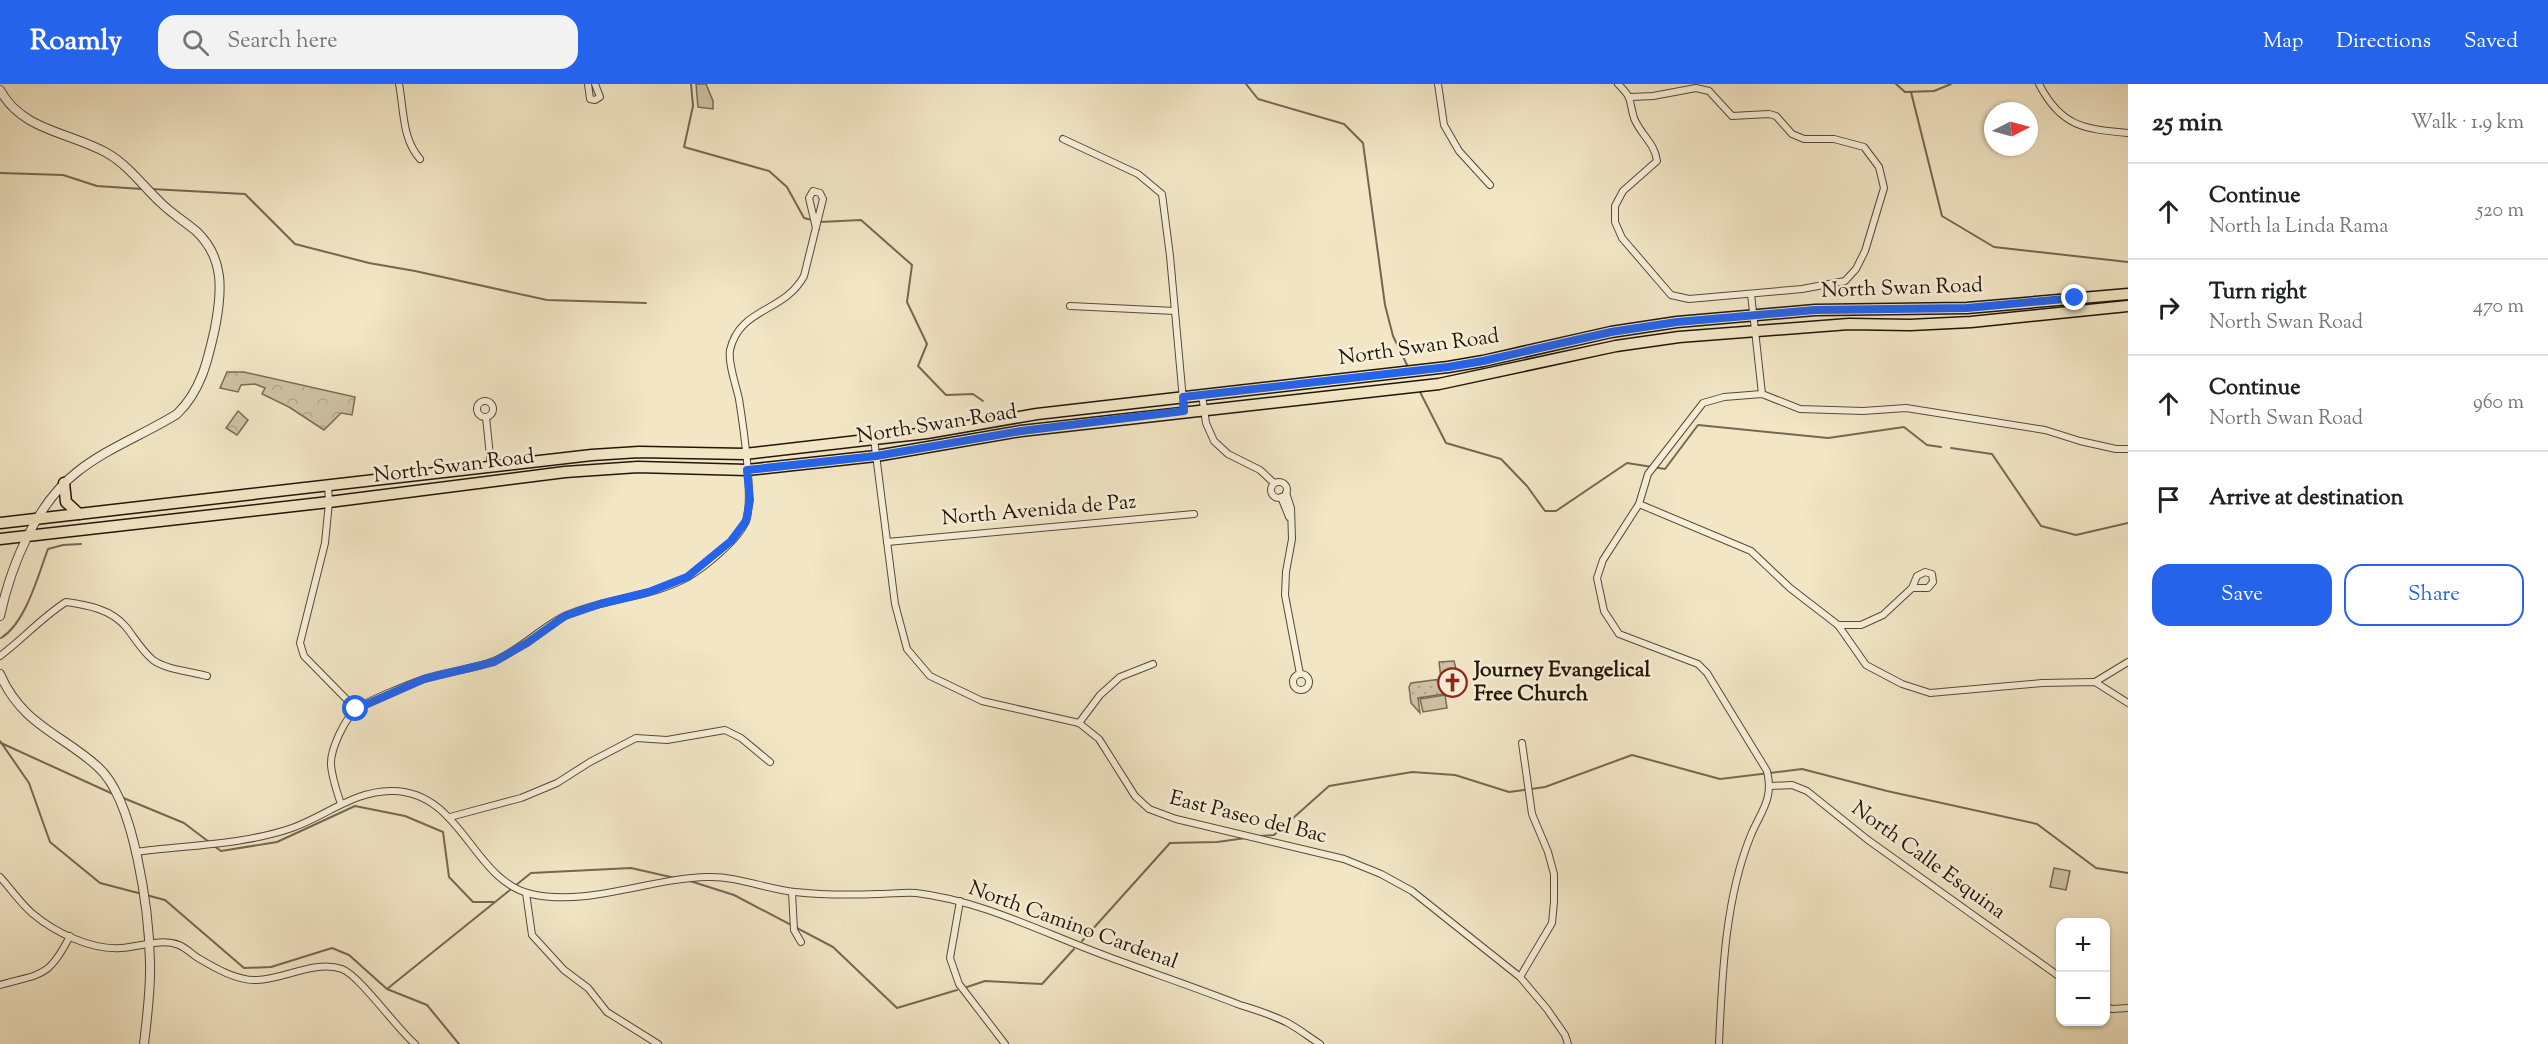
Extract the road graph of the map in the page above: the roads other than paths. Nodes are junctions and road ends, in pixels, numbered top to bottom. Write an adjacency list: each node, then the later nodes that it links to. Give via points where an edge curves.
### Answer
1 (399, 84): 11 (street, via 407,133 412,150)
2 (588, 84): 3 (street, via 590,99 595,100 600,97)
3 (595, 84)
4 (1438, 84): 12 (street, via 1444,125 1459,151)
5 (1618, 84): 8 (street)
6 (2039, 84): 9 (street, via 2060,114 2074,125)
7 (0, 90): 33 (street, via 12,108 35,124 87,143 121,163 204,239 214,253 220,276 210,352 188,404)
8 (1631, 97): 14 (street, via 1635,119 1651,142 1657,161 1623,191 1615,206 1615,222 1622,238 1671,295 1678,298); 14 (street, via 1696,88 1709,91 1732,116 1776,116 1792,134 1804,139 1834,139 1864,147 1879,167 1884,188 1865,251 1845,281)
9 (2128, 133)
10 (1063, 139): 18 (street, via 1138,174 1162,194)
11 (420, 159)
12 (1490, 185)
13 (816, 228): 13 (street, via 809,198 813,191 823,199); 29 (street, via 798,287 789,297 751,318 737,332 730,353)
14 (1751, 294): 19 (street)
15 (2128, 295): 19 (main road, North Swan Road, via 1967,308)
16 (1070, 306): 18 (street)
17 (2128, 306): 20 (main road, North Swan Road, via 1971,322 1849,324)
18 (1175, 311): 23 (street)
19 (1753, 315): 20 (street); 22 (main road, North Swan Road, via 1644,326 1448,367)
20 (1755, 331): 21 (street); 24 (main road, North Swan Road, via 1616,346 1439,384)
21 (1762, 394): 28 (street, via 1800,409 1906,408 2045,430); 38 (street, via 1702,403 1656,463)
22 (1202, 395): 23 (main road, North Swan Road); 24 (street)
23 (1183, 397): 25 (street); 27 (main road, North Swan Road, via 1037,414)
24 (1204, 409): 25 (main road, North Swan Road); 34 (street, via 1214,441)
25 (1184, 411): 30 (main road, North Swan Road, via 1021,431)
26 (486, 417): 31 (street)
27 (874, 440): 29 (main road, North Swan Road); 30 (street, East Paseo del Bac)
28 (2128, 449)
29 (745, 454): 31 (main road, North Swan Road, via 621,453); 32 (street)
30 (876, 456): 32 (main road, North Swan Road); 45 (street, East Paseo del Bac)
31 (491, 466): 35 (main road, North Swan Road)
32 (747, 470): 37 (main road, North Swan Road, via 638,467 565,472); 57 (street, via 750,500 746,521 731,541 687,577 565,616 494,662 424,679)
33 (64, 483): 39 (main road, via 66,502); 41 (street)
34 (1274, 483): 36 (street, via 1284,483); 36 (street, via 1271,492 1276,497)
35 (328, 485): 37 (street); 39 (main road, North Swan Road)
36 (1283, 495): 53 (street, via 1292,539 1285,595)
37 (329, 502): 43 (main road, North Swan Road); 57 (street, via 325,543 300,643 304,656)
38 (1638, 504): 48 (street, via 1751,551); 61 (street, via 1599,568 1598,588 1604,611 1619,634 1698,664 1707,673 1767,771)
39 (79, 514): 41 (main road, North Swan Road)
40 (1194, 514): 45 (street, North Avenida de Paz)
41 (37, 519): 42 (main road, North Swan Road); 43 (street)
42 (0, 523)
43 (28, 536): 44 (main road, North Swan Road); 47 (street)
44 (0, 539)
45 (887, 542): 58 (street, East Paseo del Bac, via 895,604 907,648 930,676 982,701)
46 (1912, 588): 48 (street, via 1883,615 1861,625)
47 (0, 616)
48 (1838, 625): 55 (street, via 1866,665 1929,693)
49 (0, 656): 54 (street, via 66,602 109,614 124,624 153,660)
50 (2128, 662): 55 (street)
51 (1153, 663): 58 (street, via 1120,677)
52 (0, 674): 64 (street, via 15,702 112,781)
53 (1300, 674)
54 (207, 675)
55 (2095, 682): 56 (street)
56 (2128, 704)
57 (356, 709): 62 (street, via 336,742 331,764)
58 (1079, 723): 73 (street, East Paseo del Bac, via 1099,739 1135,796 1149,809 1344,859 1381,874 1412,891)
59 (1522, 743): 73 (street, via 1532,814 1554,874 1554,902 1552,923)
60 (770, 762): 63 (street, via 725,730 667,740 636,738 557,783 521,798)
61 (1771, 786): 72 (street, North Calle Esquina, via 1792,784 1807,791 1868,840); 83 (street, via 1733,893)
62 (340, 804): 63 (street, North Camino Cardenal, via 367,793 391,790 412,793); 64 (street, North Camino Cardenal, via 294,827 263,836)
63 (450, 817): 67 (street, North Camino Cardenal, via 492,868)
64 (135, 852): 71 (street)
65 (0, 877): 69 (street, via 32,914)
66 (792, 892): 67 (street, North Camino Cardenal, via 705,877 588,896); 68 (street, North Camino Cardenal, via 913,893); 70 (street, via 794,930)
67 (526, 893): 79 (street, via 532,935 564,970 588,988 607,1012)
68 (960, 901): 80 (street, via 950,958 959,984); 81 (street, North Camino Cardenal, via 1286,1022)
69 (70, 936): 71 (street, via 113,948); 74 (street, via 45,971 33,978)
70 (801, 942)
71 (149, 944): 77 (street); 78 (street, via 165,941 181,945 214,967 257,980 301,969 343,969 356,978)
72 (2056, 973)
73 (1520, 977): 82 (street, East Paseo del Bac, via 1547,1009)
74 (0, 985)
75 (2110, 1008): 76 (street)
76 (2128, 1008)
77 (144, 1044)
78 (415, 1044)
79 (658, 1044)
80 (1005, 1044)
81 (1320, 1044)
82 (1568, 1044)
83 (1719, 1044)

